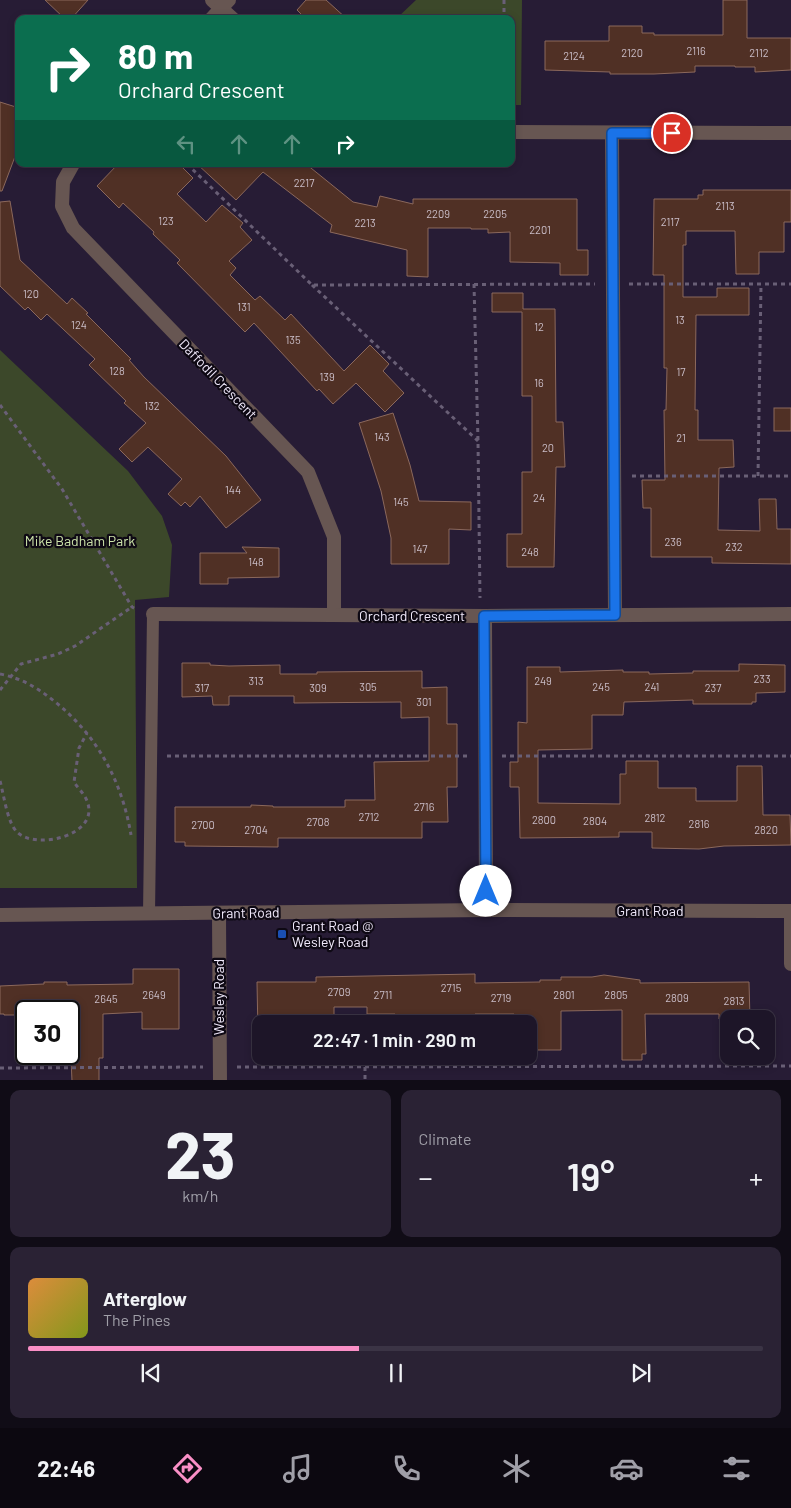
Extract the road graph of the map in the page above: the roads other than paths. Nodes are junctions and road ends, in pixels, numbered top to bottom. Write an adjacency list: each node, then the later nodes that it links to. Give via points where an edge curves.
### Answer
1 (218, 7): 2 (street)
2 (228, 15)
3 (515, 132): 4 (street)
4 (612, 133): 5 (street); 10 (street)
5 (791, 133)
6 (70, 167): 9 (street, Daffodil Crescent, via 63,182 62,206 73,228 308,472 334,537)
7 (154, 614): 9 (street, Orchard Crescent); 15 (lane)
8 (791, 614): 10 (street, Orchard Crescent)
9 (334, 615): 11 (street, Orchard Crescent)
10 (615, 615): 11 (street, Orchard Crescent)
11 (482, 616): 12 (street)
12 (486, 910): 13 (street, Grant Road); 16 (street, Grant Road)
13 (791, 911): 17 (street)
14 (0, 914): 15 (street, Grant Road)
15 (149, 914): 16 (street, Grant Road)
16 (218, 914): 18 (street, Wesley Road)
17 (791, 964)
18 (220, 1074)

